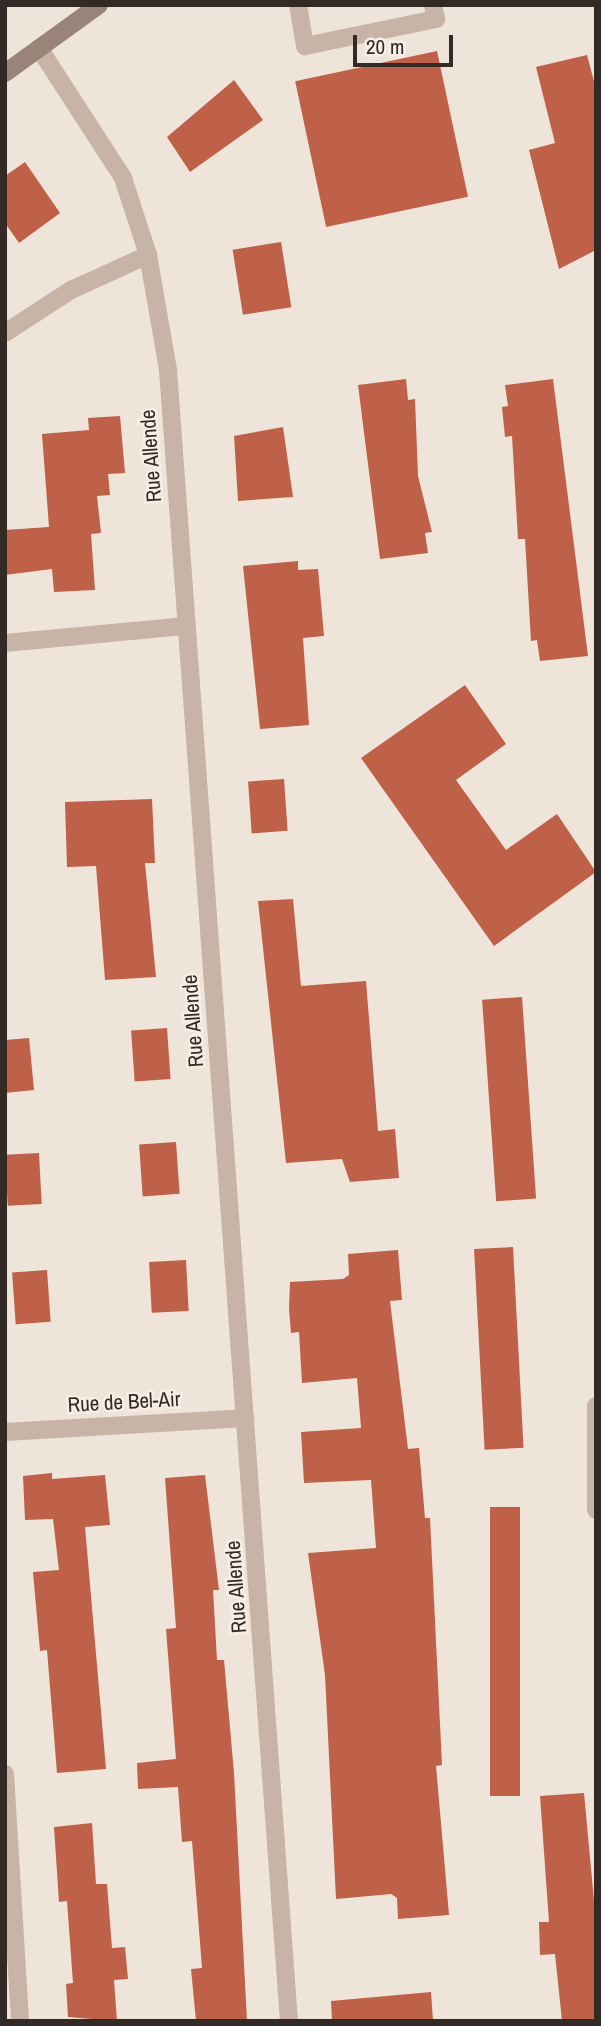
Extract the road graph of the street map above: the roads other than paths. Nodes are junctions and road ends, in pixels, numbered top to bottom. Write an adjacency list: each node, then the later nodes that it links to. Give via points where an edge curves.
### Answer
1 (99, 5): 4 (main road)
2 (299, 5): 3 (street, via 305,46 436,19)
3 (433, 5)
4 (40, 48): 5 (main road); 6 (street, Rue Allende, via 107,147)
5 (5, 73)
6 (148, 255): 7 (street, via 71,290); 8 (street, Rue Allende, via 168,370)
7 (5, 333)
8 (186, 626): 9 (street); 11 (street, Rue Allende)
9 (5, 643)
10 (596, 1406): 13 (street)
11 (246, 1418): 12 (street, Rue de Bel-Air); 16 (street, Rue Allende)
12 (5, 1432)
13 (596, 1510)
14 (5, 1774): 15 (street)
15 (20, 2021)
16 (289, 2021)

